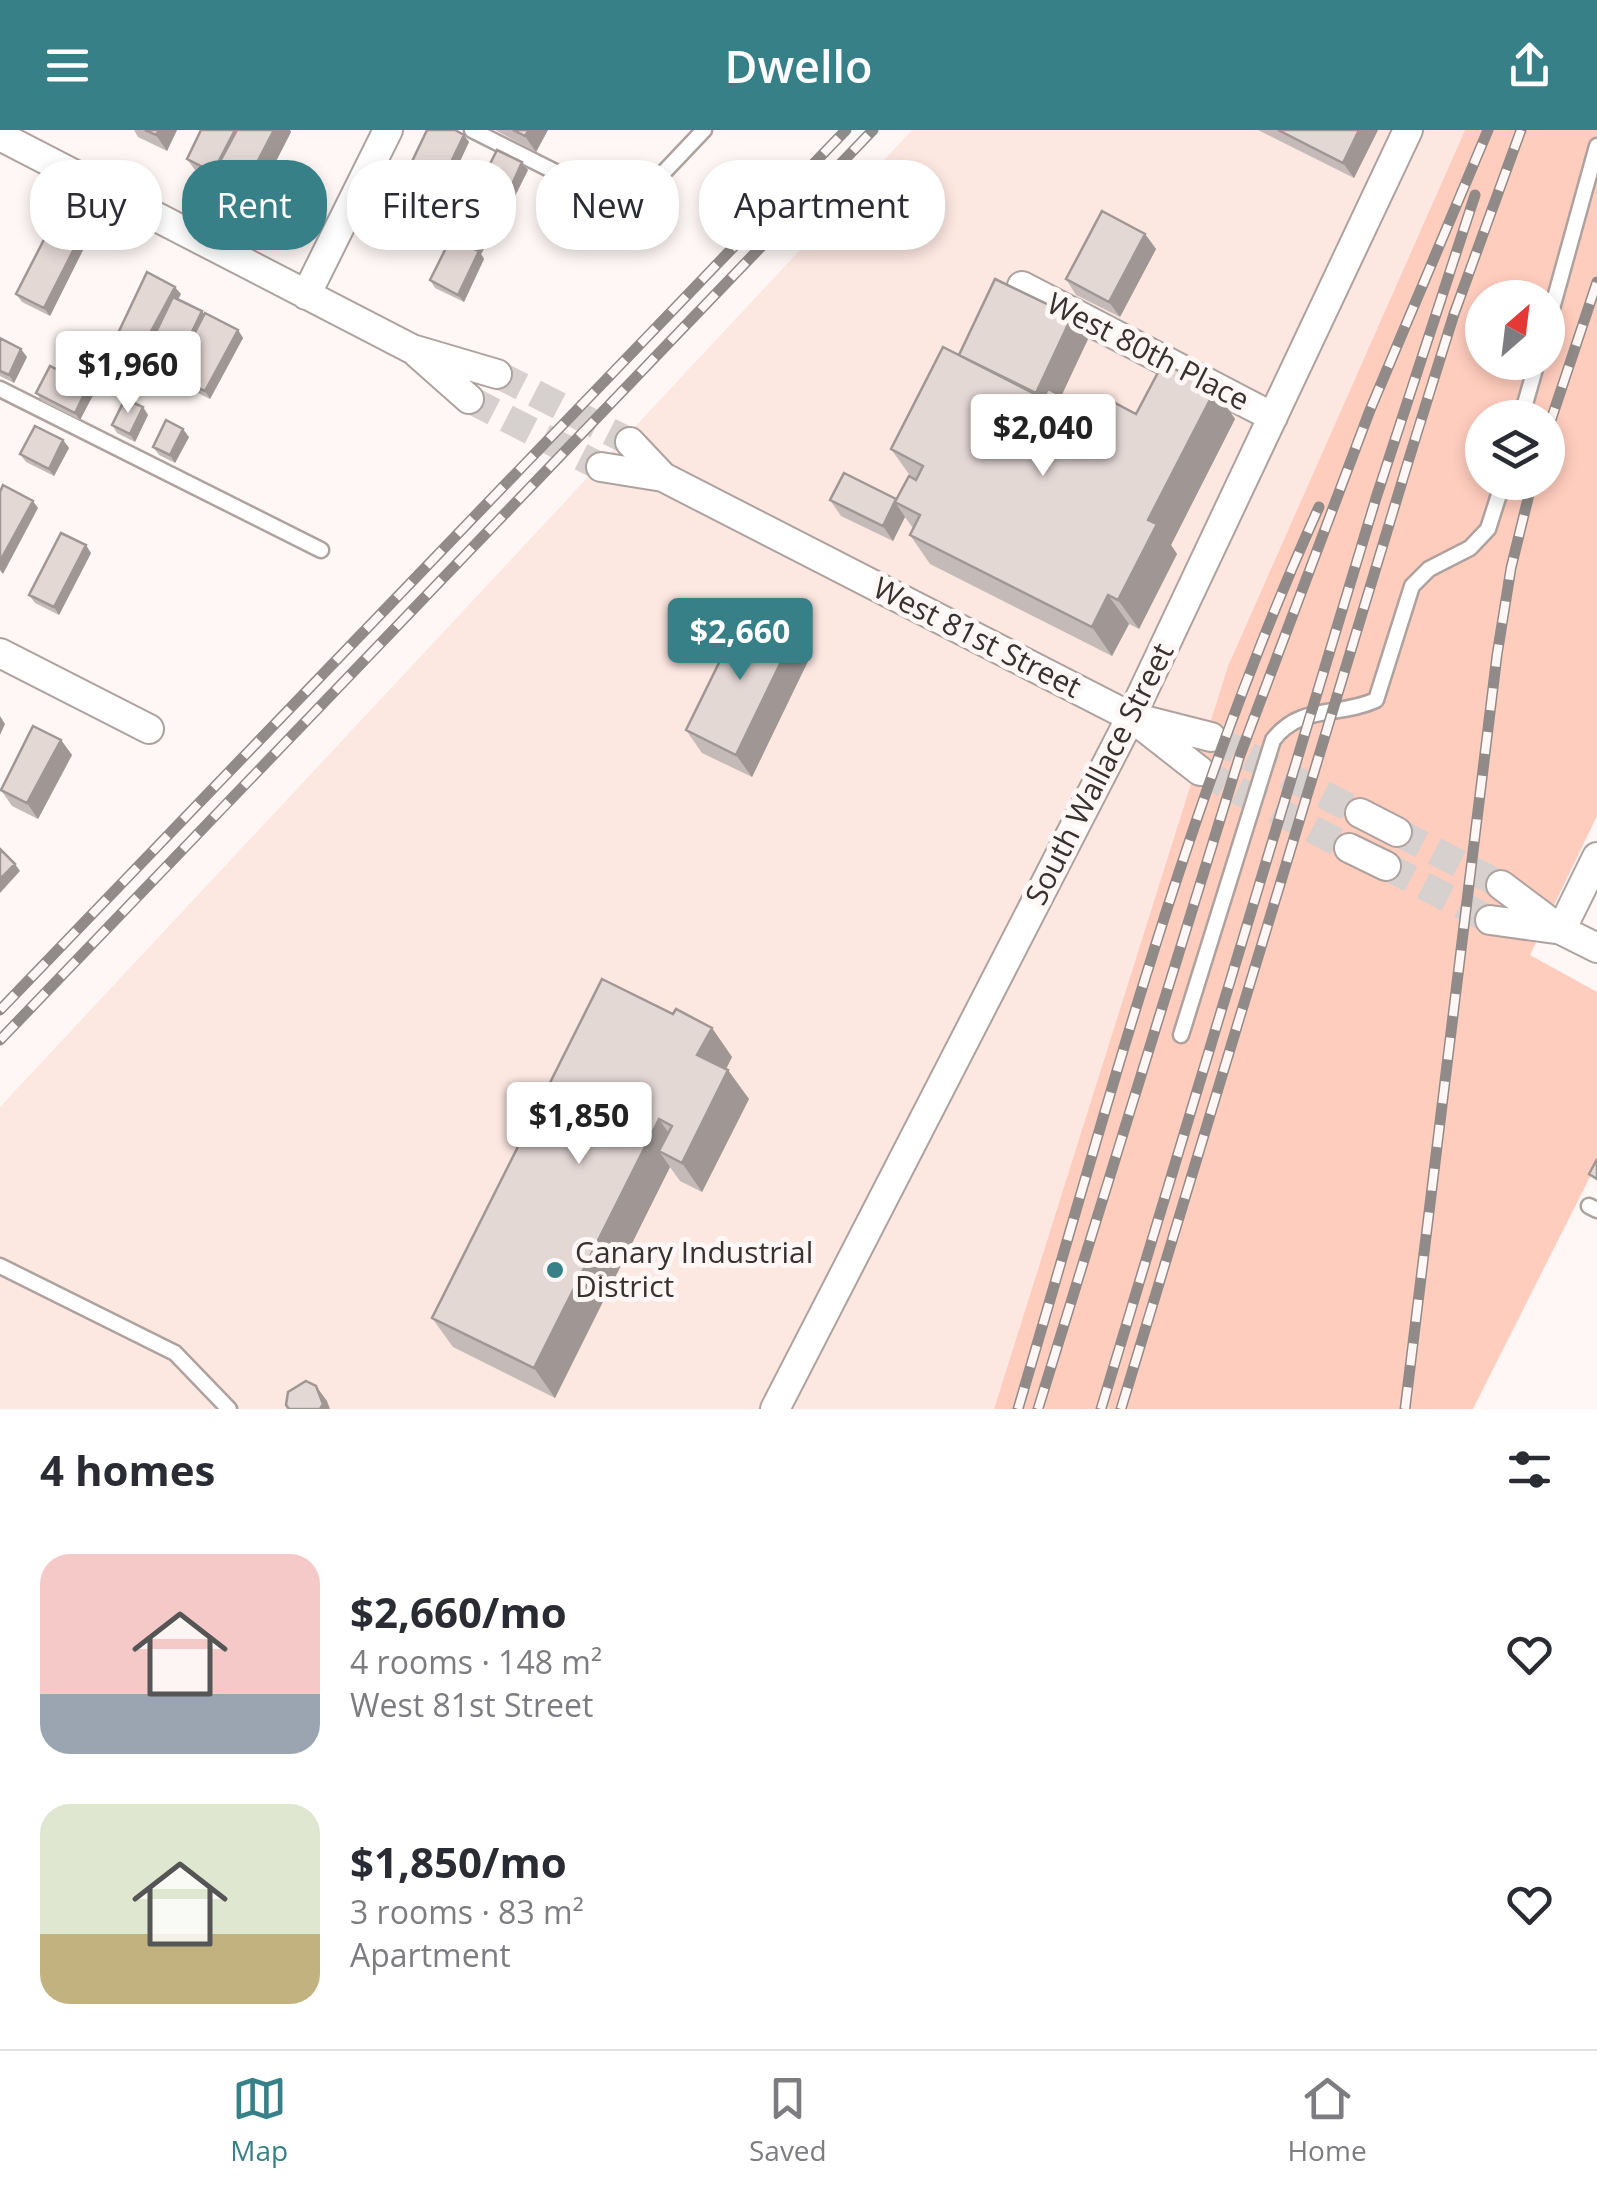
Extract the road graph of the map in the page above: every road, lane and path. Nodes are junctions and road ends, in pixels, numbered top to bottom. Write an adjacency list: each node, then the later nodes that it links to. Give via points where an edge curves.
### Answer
1 (388, 130): 9 (street)
2 (472, 130): 3 (lane, via 629,209)
3 (704, 130)
4 (1408, 130): 14 (street, South Wallace Street)
5 (0, 136): 9 (street)
6 (1597, 146): 7 (lane)
7 (1560, 280)
8 (1022, 286): 14 (street, West 80th Place)
9 (306, 294): 10 (street)
10 (412, 349): 11 (street); 13 (street)
11 (498, 374)
12 (0, 389): 19 (lane)
13 (469, 399)
14 (1274, 417): 21 (street, South Wallace Street)
15 (630, 442): 17 (street, West 81st Street)
16 (601, 468): 17 (street, West 81st Street)
17 (663, 477): 21 (street, West 81st Street)
18 (1497, 500): 34 (lane, via 1488,529 1470,548 1412,586 1376,700 1349,713 1311,712 1285,724 1273,740)
19 (321, 550)
20 (0, 653): 22 (street)
21 (1132, 717): 23 (street, West 81st Street); 24 (street, West 81st Street); 37 (street, South Wallace Street)
22 (149, 729)
23 (1211, 737)
24 (1200, 771)
25 (1360, 814): 26 (street)
26 (1396, 832)
27 (1349, 848): 29 (street)
28 (1597, 856): 32 (street)
29 (1386, 866)
30 (1501, 886): 32 (street)
31 (1490, 920): 32 (street)
32 (1561, 930): 33 (street)
33 (1597, 948)
34 (1181, 1034)
35 (0, 1266): 36 (lane, via 175,1353)
36 (229, 1409)
37 (776, 1409)

